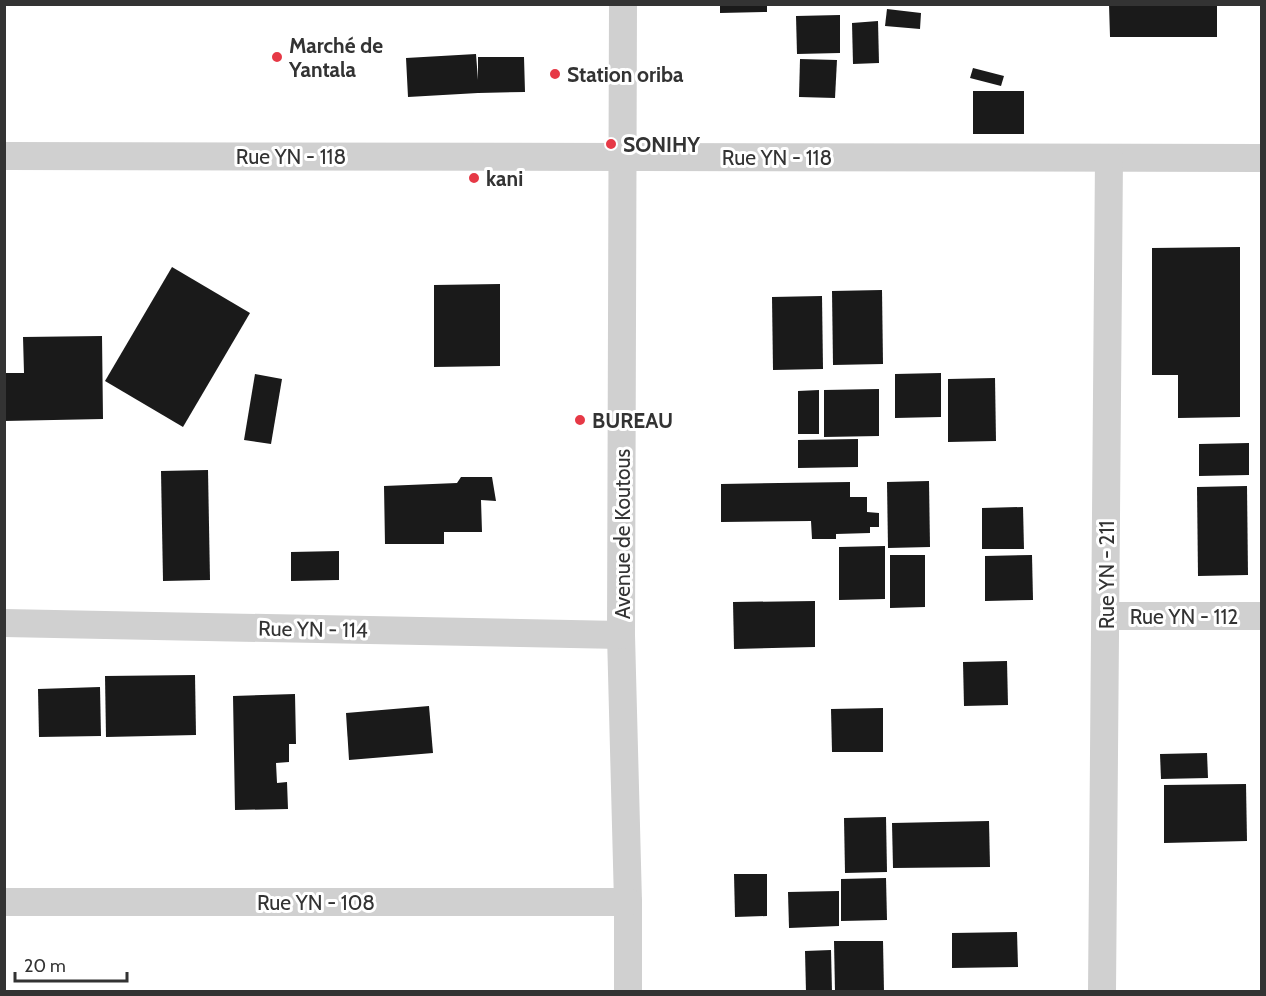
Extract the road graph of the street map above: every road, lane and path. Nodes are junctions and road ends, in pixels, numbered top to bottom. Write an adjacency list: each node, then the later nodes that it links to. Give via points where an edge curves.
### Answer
1 (624, 4): 3 (street, Avenue de Koutous)
2 (4, 156): 3 (street, Rue YN - 118)
3 (623, 157): 4 (street, Rue YN - 118); 9 (street, Avenue de Koutous)
4 (1109, 158): 5 (street, Rue YN - 118); 6 (street, Rue YN - 211)
5 (1262, 158)
6 (1106, 616): 7 (street, Rue YN - 112); 13 (street, Rue YN - 211)
7 (1262, 616)
8 (4, 623): 9 (street, Rue YN - 114)
9 (621, 635): 11 (street, Avenue de Koutous)
10 (4, 902): 11 (street, Rue YN - 108)
11 (628, 902): 12 (street, Avenue de Koutous)
12 (628, 992)
13 (1102, 992)

